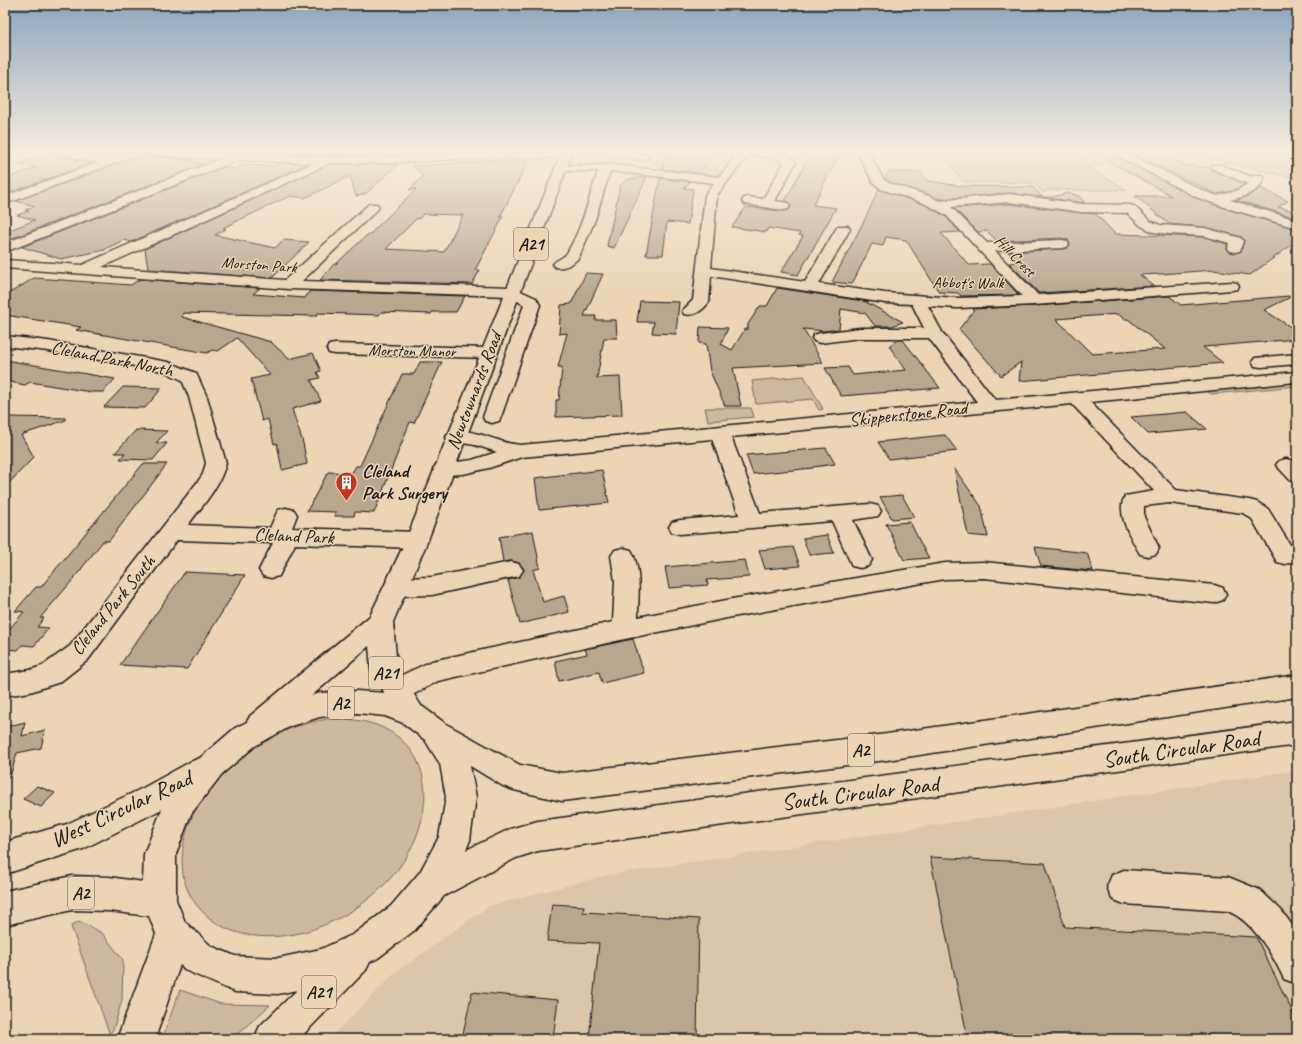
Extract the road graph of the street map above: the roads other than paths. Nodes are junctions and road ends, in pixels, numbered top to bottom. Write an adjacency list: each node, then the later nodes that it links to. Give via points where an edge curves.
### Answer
1 (127, 200): 20 (main road)
2 (241, 200): 24 (main road)
3 (548, 200): 29 (main road, Newtownards Road / A21)
4 (597, 200): 23 (main road, via 572,257)
5 (711, 200): 25 (main road)
6 (769, 200): 12 (main road)
7 (924, 200): 13 (main road, Hill Crest)
8 (984, 200): 13 (main road)
9 (1017, 200): 21 (main road, via 1051,207 1130,209 1152,227 1216,234 1236,241)
10 (1215, 200): 16 (main road)
11 (748, 201): 12 (main road)
12 (767, 204): 14 (main road)
13 (939, 205): 19 (main road, Hill Crest, via 950,212)
14 (784, 206)
15 (373, 207): 26 (main road)
16 (1297, 224)
17 (843, 229): 27 (main road)
18 (1062, 244): 19 (main road)
19 (982, 247): 30 (main road, Hill Crest)
20 (5, 248)
21 (1235, 248)
22 (5, 264): 24 (main road, Morston Park)
23 (560, 264)
24 (82, 271): 26 (main road, Morston Park)
25 (705, 271): 27 (main road, Abbot's Walk); 32 (main road, via 701,302)
26 (289, 285): 29 (main road, Morston Park)
27 (810, 286): 31 (main road, Abbot's Walk)
28 (1232, 286): 30 (main road, Abbot's Walk)
29 (512, 292): 37 (main road, Newtownards Road / A21); 44 (main road, Newtownards Road, via 531,301 532,305)
30 (1034, 300): 31 (main road, Abbot's Walk, via 982,303)
31 (918, 301): 33 (main road)
32 (690, 311)
33 (934, 333): 34 (main road, via 860,333); 43 (main road)
34 (820, 338)
35 (5, 341): 55 (main road, Cleland Park North, via 168,367 190,377 216,463 207,484)
36 (335, 349): 37 (main road, Morston Manor)
37 (488, 353): 46 (main road, Newtownards Road / A21)
38 (1289, 360): 39 (main road); 40 (main road)
39 (1261, 362)
40 (1297, 371)
41 (1297, 377): 42 (main road, Skipperstone Road)
42 (1076, 398): 43 (main road, Skipperstone Road); 49 (main road)
43 (990, 406): 45 (main road, Skipperstone Road)
44 (492, 417)
45 (720, 433): 47 (main road, Skipperstone Road); 52 (main road)
46 (456, 437): 47 (main road, Skipperstone Road, via 479,439 492,446); 48 (main road, Newtownards Road / A21)
47 (520, 451): 48 (main road, Skipperstone Road, via 470,468)
48 (443, 469): 56 (main road, Newtownards Road / A21)
49 (1170, 496): 57 (main road, via 1133,501 1133,517); 59 (main road, via 1249,508 1260,514)
50 (870, 511): 51 (main road)
51 (840, 514): 52 (main road); 60 (main road)
52 (752, 521): 53 (main road)
53 (680, 528)
54 (284, 529): 55 (main road, Cleland Park); 56 (main road, Cleland Park); 61 (main road)
55 (170, 532): 67 (main road, Cleland Park South, via 79,653 51,674)
56 (417, 540): 63 (main road, Newtownards Road / A21)
57 (1148, 548)
58 (623, 556): 66 (main road, via 626,581)
59 (1285, 556)
60 (860, 560)
61 (270, 570)
62 (511, 570): 63 (main road, via 432,586)
63 (396, 587): 65 (main road, Newtownards Road / A21)
64 (1214, 594): 66 (main road, via 984,570 945,571)
65 (380, 622): 69 (main road, Newtownards Road / A21, via 384,670); 72 (main road, Newtownards Road / A21)
66 (625, 629): 69 (main road, via 432,672)
67 (5, 685)
68 (1297, 686): 70 (main road, A2, via 887,747 562,787 514,777)
69 (397, 690): 70 (main road, Newtownards Road / A21)
70 (424, 723): 72 (main road, A2, via 387,705 358,702 320,705 282,717); 75 (main road, A2, via 454,761 461,798 454,840)
71 (1297, 732): 75 (main road, South Circular Road / A2, via 998,775 538,836 510,844)
72 (245, 737): 73 (main road, A2)
73 (212, 765): 74 (main road, West Circular Road / A2, via 154,798 72,838); 77 (main road, A2, via 179,806 160,854)
74 (5, 858)
75 (432, 884): 80 (main road, A2, via 403,918)
76 (1124, 887): 81 (main road, via 1228,894 1248,902 1269,922)
77 (159, 901): 78 (main road, A2, via 109,894 72,893); 79 (main road, A2)
78 (5, 908)
79 (173, 934): 80 (main road, A2, via 199,959 235,974 278,976 323,966); 82 (main road)
80 (366, 946): 83 (main road, A21)
81 (1297, 966)
82 (136, 1039)
83 (273, 1039)

